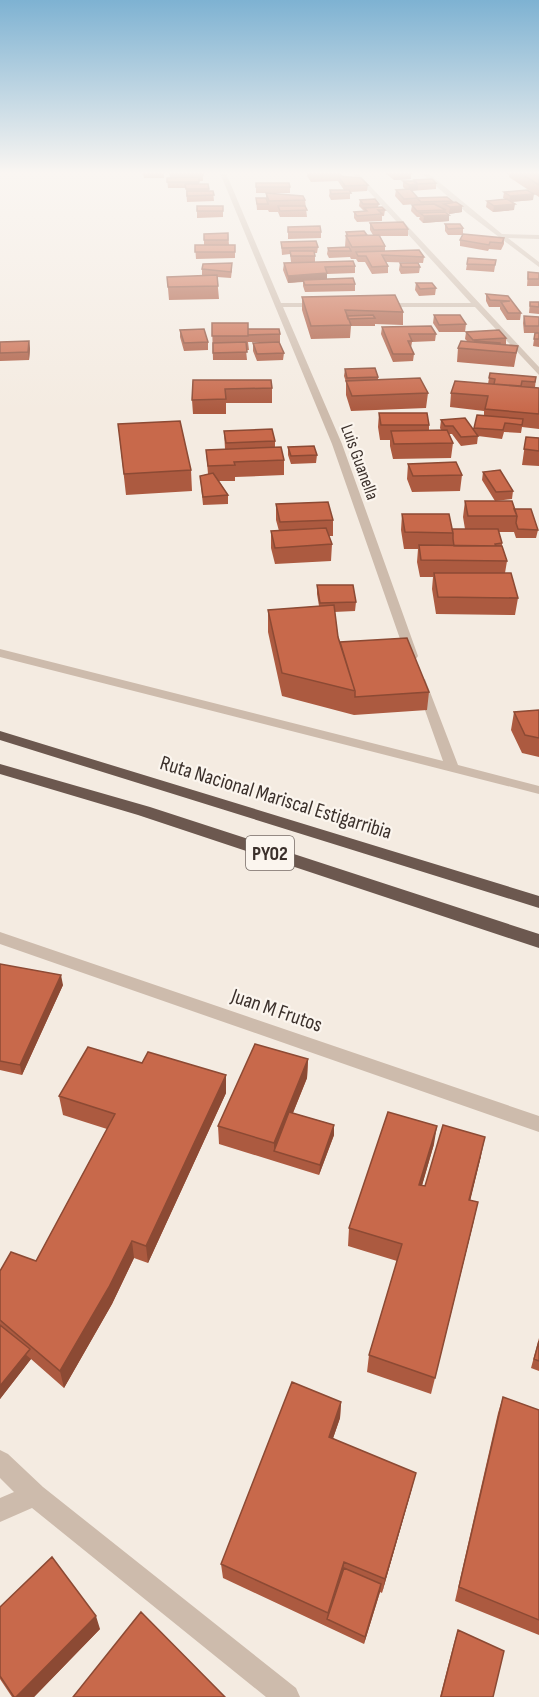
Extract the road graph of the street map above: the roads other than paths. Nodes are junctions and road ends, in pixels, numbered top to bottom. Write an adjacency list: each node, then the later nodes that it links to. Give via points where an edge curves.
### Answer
1 (257, 252): 5 (street, Luis Guanella)
2 (428, 252): 8 (street)
3 (522, 252): 4 (street)
4 (539, 265)
5 (280, 305): 6 (street); 12 (street, Luis Guanella, via 337,444)
6 (327, 305)
7 (373, 305): 8 (street)
8 (477, 305): 9 (street)
9 (539, 372)
10 (0, 653): 12 (street)
11 (0, 735): 15 (highway, Ruta Nacional Mariscal Estigarribia / PY02)
12 (452, 768): 14 (street)
13 (0, 769): 17 (highway, PY02, via 144,811)
14 (539, 790)
15 (539, 902)
16 (0, 938): 18 (street, Juan M Frutos)
17 (539, 941)
18 (539, 1124)
19 (0, 1462): 20 (street)
20 (35, 1495): 21 (street); 22 (street)
21 (0, 1510)
22 (287, 1697)

